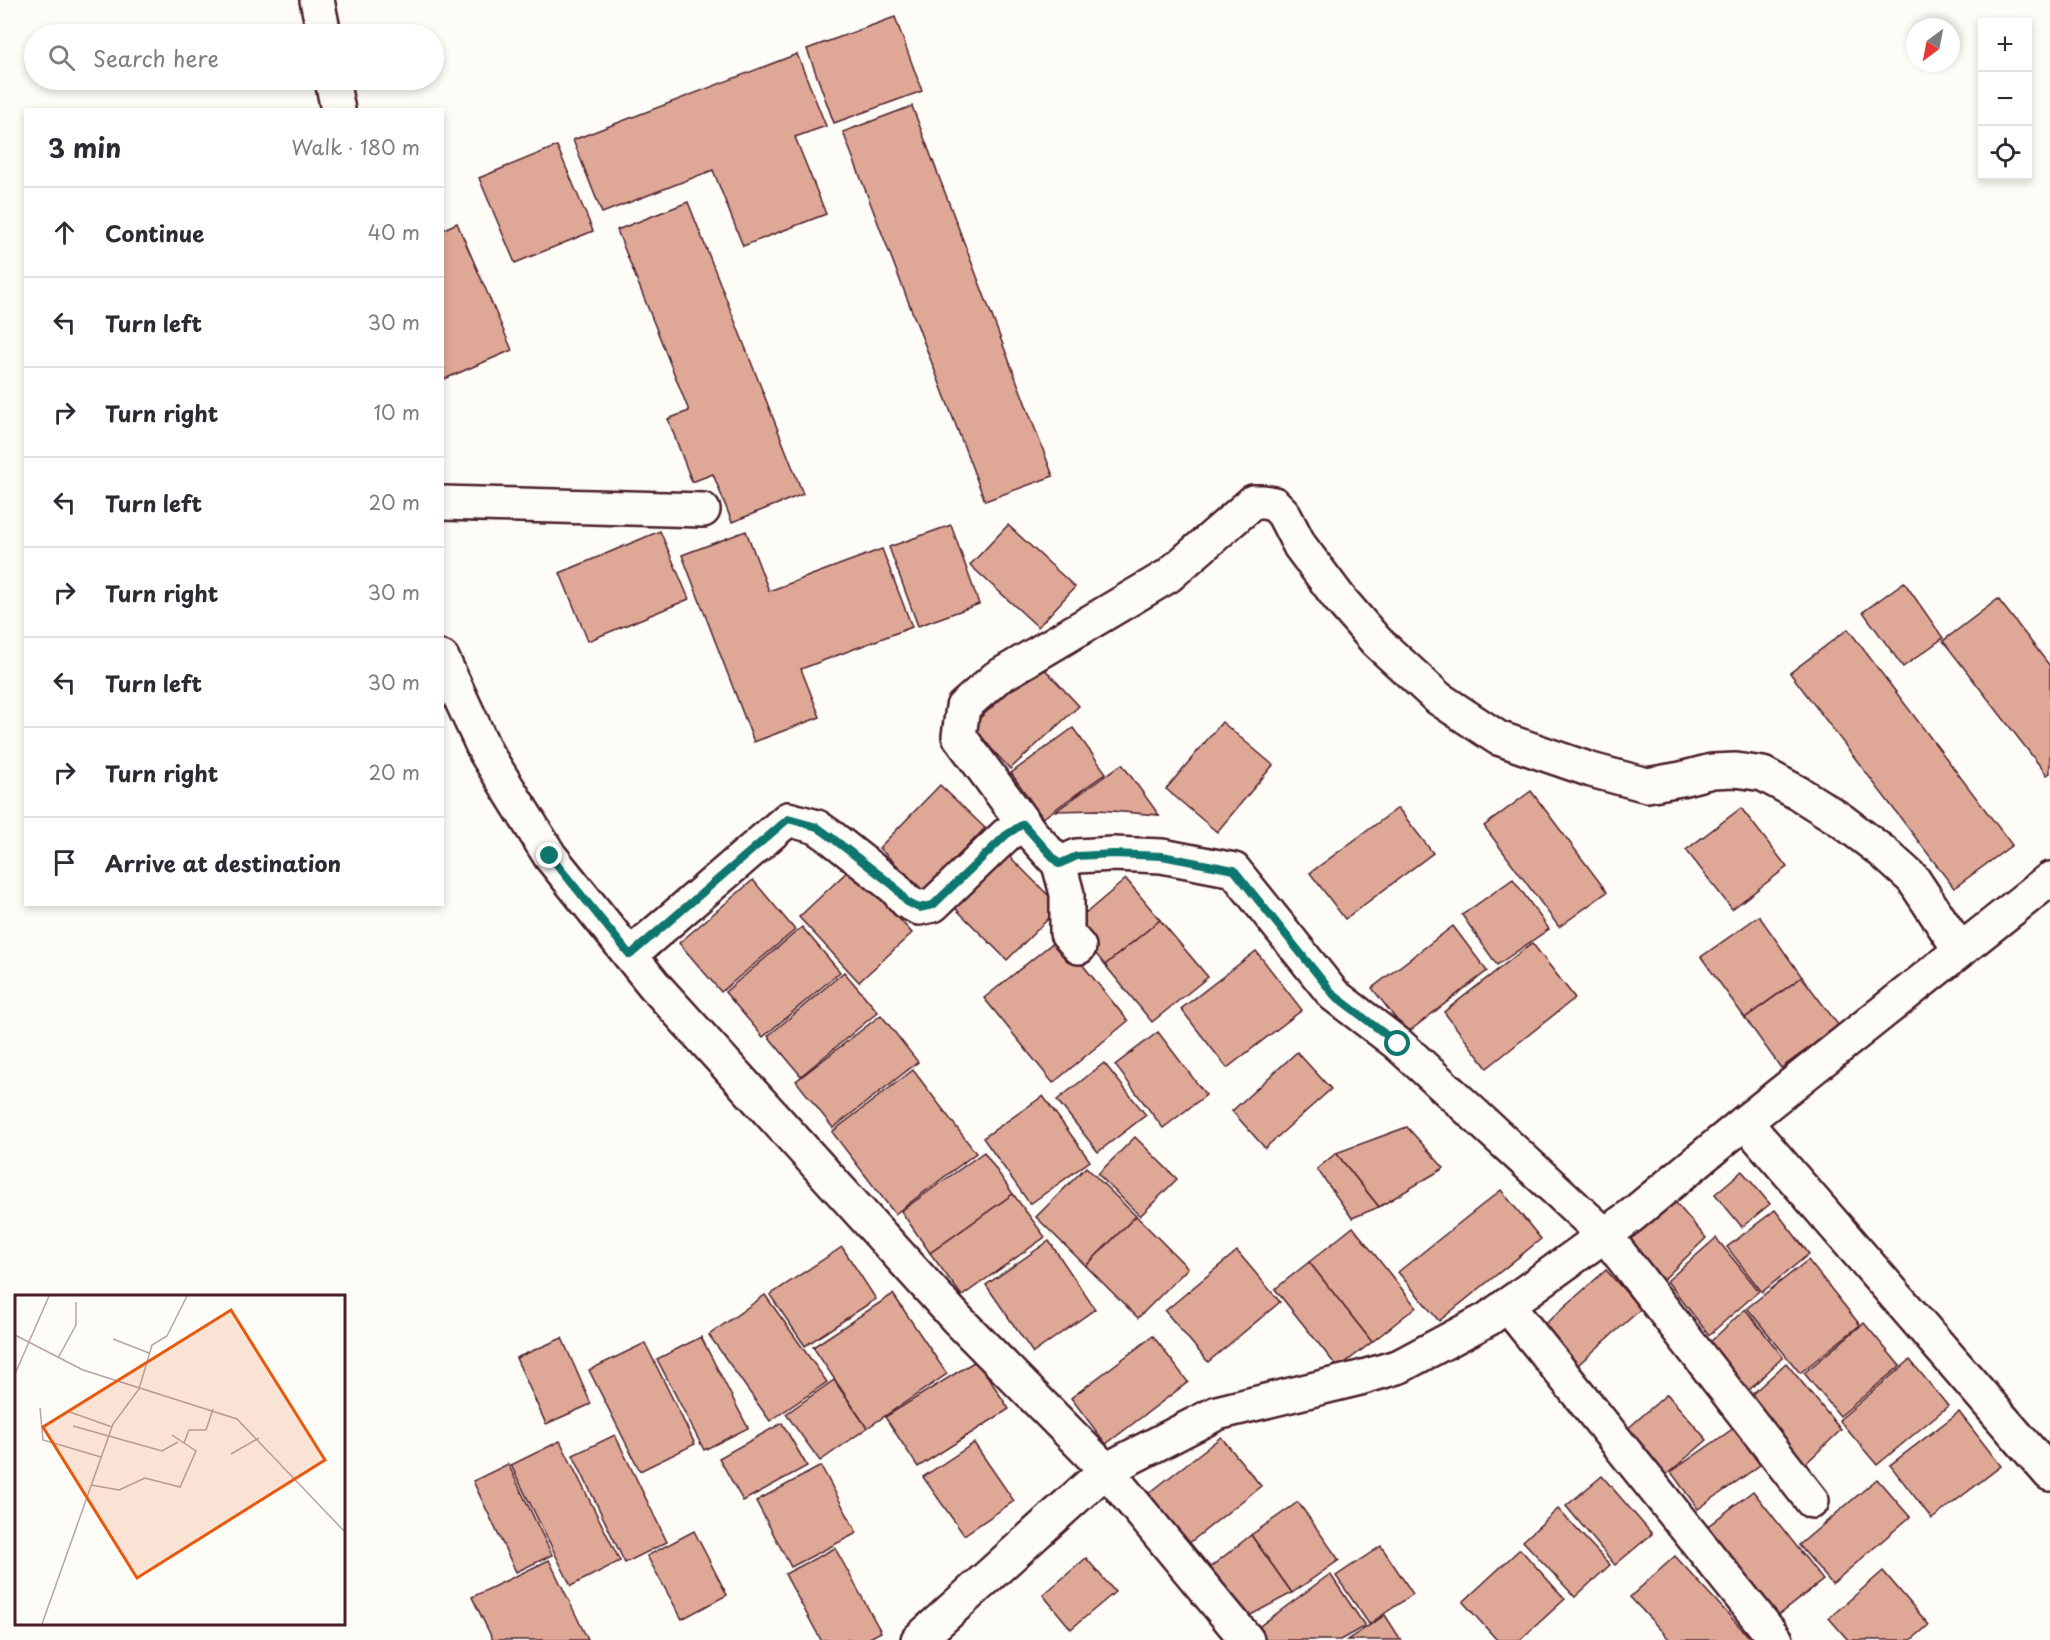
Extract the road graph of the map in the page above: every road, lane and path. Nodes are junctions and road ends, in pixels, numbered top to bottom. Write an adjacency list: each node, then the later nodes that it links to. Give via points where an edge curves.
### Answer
1 (318, 0): 2 (street)
2 (322, 24)
3 (334, 90): 4 (street)
4 (338, 108)
5 (444, 503): 6 (street)
6 (703, 510)
7 (444, 662): 13 (street, via 486,753 550,856)
8 (1023, 824): 9 (street); 12 (street, via 958,736 963,707 996,678 1168,576 1253,502 1263,501 1274,504 1283,513 1300,546 1376,641 1438,698 1498,738 1647,785 1712,771 1763,774 1841,820 1913,879); 13 (street, via 1006,835 933,905 919,908 817,827 788,819)
9 (1059, 864): 11 (street, via 1067,894 1068,933); 15 (street, via 1077,856 1113,854 1162,856 1234,870 1334,995 1398,1044)
10 (2050, 879): 12 (street)
11 (1079, 947)
12 (1960, 951): 14 (street)
13 (630, 955): 17 (street, via 957,1319)
14 (1745, 1122): 15 (street); 18 (street)
15 (1605, 1235): 16 (street); 19 (street)
16 (1507, 1305): 17 (street, via 1400,1366 1217,1413); 22 (street)
17 (1106, 1470): 20 (street); 21 (street)
18 (2050, 1474)
19 (1812, 1501)
20 (918, 1640)
21 (1247, 1640)
22 (1776, 1640)

